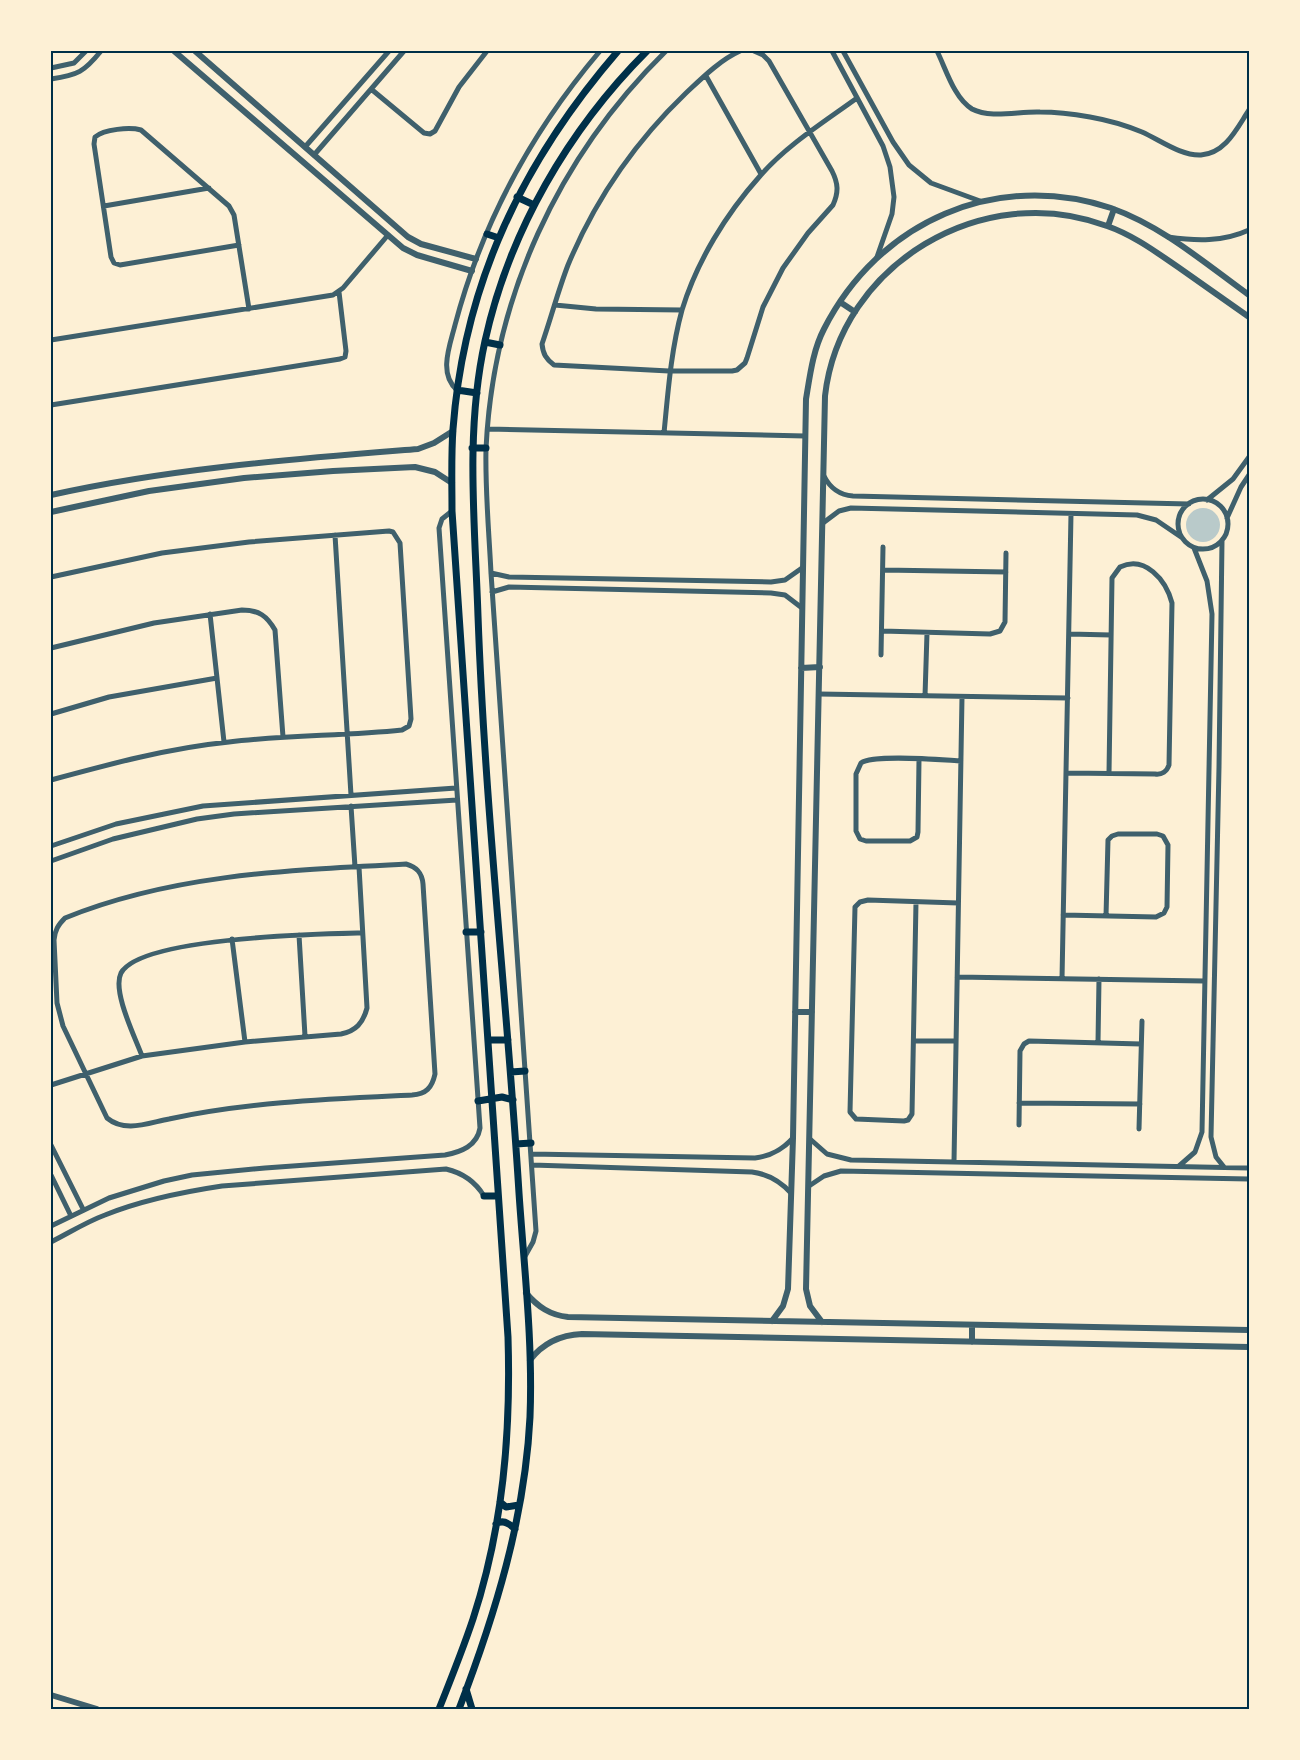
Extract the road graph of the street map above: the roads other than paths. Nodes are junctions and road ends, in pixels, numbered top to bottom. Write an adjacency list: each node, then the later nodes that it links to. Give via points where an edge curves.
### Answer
1 (86, 51): 17 (street, via 74,63)
2 (101, 51): 19 (street, via 81,72)
3 (174, 51): 32 (street)
4 (196, 51): 24 (street)
5 (389, 51): 24 (street)
6 (404, 51): 20 (street)
7 (487, 51): 20 (street, via 430,134)
8 (600, 51): 39 (street, via 571,85 529,148)
9 (618, 51): 31 (main road, via 563,120)
10 (647, 51): 34 (main road, via 583,126)
11 (666, 51): 57 (street, via 618,103 573,165 530,250)
12 (740, 51): 18 (street)
13 (754, 51): 23 (street, via 769,61)
14 (832, 51): 21 (street)
15 (937, 51): 22 (street, via 962,100 979,112 1041,111 1090,117 1139,131 1190,154 1201,155 1222,147)
16 (845, 52): 26 (street)
17 (51, 68)
18 (706, 75): 28 (street); 50 (street, via 651,129 606,189 572,256)
19 (51, 79)
20 (371, 89): 25 (street)
21 (857, 98): 23 (street); 27 (street)
22 (1249, 110)
23 (809, 132): 28 (street); 58 (street, via 836,179 837,196 783,268 763,307 745,363 732,371)
24 (305, 147): 25 (street)
25 (314, 155): 30 (street)
26 (904, 159): 27 (street); 33 (street, via 931,183)
27 (890, 167): 45 (street, via 892,214)
28 (761, 174): 52 (street, via 722,225)
29 (209, 188): 35 (street); 35 (street, via 141,130 100,133 94,144); 43 (street, via 233,210)
30 (353, 188): 32 (street); 44 (street, via 414,240)
31 (517, 197): 34 (main road); 42 (main road)
32 (345, 198): 40 (street)
33 (980, 201): 36 (street, via 1053,196); 45 (street, via 924,223)
34 (534, 205): 56 (main road, via 508,266)
35 (104, 206): 43 (street, via 112,260 117,264)
36 (1114, 209): 37 (street); 41 (street)
37 (1108, 226): 53 (street, via 1068,216 1027,213 966,224 929,241 903,259 880,279); 54 (street, via 1149,248)
38 (1249, 230): 41 (street, via 1218,239)
39 (487, 234): 42 (main road); 44 (street)
40 (388, 235): 46 (street, via 413,254); 47 (street)
41 (1166, 237): 48 (street)
42 (499, 238): 59 (main road, via 468,330)
43 (239, 245): 51 (street)
44 (476, 259): 46 (street)
45 (877, 259): 49 (street)
46 (472, 271): 59 (street, via 447,362 448,378)
47 (339, 292): 51 (street); 61 (street, via 346,351 340,360)
48 (1249, 295)
49 (840, 302): 53 (street); 65 (street, via 814,356 806,399)
50 (555, 305): 52 (street); 58 (street, via 542,344 543,353 554,365)
51 (249, 309): 55 (street)
52 (682, 310): 58 (street)
53 (855, 312): 69 (street, via 834,352 827,381)
54 (1249, 317)
55 (51, 340)
56 (484, 342): 57 (main road); 60 (main road)
57 (500, 345): 62 (street)
58 (669, 371): 64 (street)
59 (457, 390): 60 (main road); 63 (main road)
60 (477, 393): 66 (main road)
61 (51, 405)
62 (488, 429): 64 (street); 67 (street)
63 (453, 431): 71 (main road); 72 (street, via 418,449 203,468)
64 (664, 433): 65 (street)
65 (805, 436): 92 (street)
66 (472, 448): 67 (main road); 113 (main road)
67 (486, 448): 94 (street)
68 (1249, 457): 75 (street, via 1233,479)
69 (824, 475): 74 (street, via 834,489 848,496); 85 (street)
70 (1249, 475): 84 (street)
71 (452, 483): 78 (street, via 435,472 415,467 333,471 149,491); 80 (main road)
72 (59, 494): 73 (street); 78 (street)
73 (51, 495)
74 (917, 498): 76 (street); 79 (street)
75 (1207, 500): 77 (street); 84 (street, via 1217,504)
76 (1100, 502): 77 (street); 83 (street)
77 (1189, 504): 87 (street, via 1178,519)
78 (63, 509): 81 (street)
79 (916, 510): 82 (street); 85 (street, via 850,508)
80 (453, 511): 114 (main road); 126 (street, via 442,519 439,528)
81 (51, 512)
82 (1071, 514): 83 (street); 102 (street)
83 (1100, 514): 87 (street, via 1149,518)
84 (1227, 518): 88 (street)
85 (823, 523): 106 (street)
86 (335, 535): 96 (street, via 159,554); 116 (street); 116 (street, via 389,531 399,539 410,697 411,719 406,728)
87 (1181, 537): 90 (street)
88 (1222, 541): 90 (street, via 1209,549); 122 (street)
89 (884, 547): 93 (street)
90 (1194, 548): 121 (street, via 1212,605)
91 (1006, 553): 95 (street)
92 (802, 568): 94 (street, via 785,580 771,582 509,577); 98 (street)
93 (883, 570): 95 (street); 100 (street)
94 (491, 573): 97 (street)
95 (1006, 573): 101 (street, via 1005,622 1000,631)
96 (51, 577)
97 (492, 592): 98 (street, via 509,587 771,593 785,596); 162 (street)
98 (802, 608): 107 (street)
99 (210, 614): 104 (street); 108 (street); 117 (street, via 252,610 270,620 277,640)
100 (882, 631): 101 (street); 105 (street)
101 (927, 633): 110 (street)
102 (1069, 634): 103 (street); 112 (street)
103 (1111, 635): 124 (street); 124 (street, via 1114,574 1131,564 1148,568 1166,587 1172,610 1169,765 1158,774)
104 (51, 648)
105 (881, 655)
106 (819, 667): 107 (street); 109 (street)
107 (801, 668): 148 (street)
108 (217, 678): 115 (street, via 109,697); 118 (street)
109 (819, 694): 110 (street); 149 (street)
110 (925, 696): 111 (street)
111 (962, 696): 112 (street); 120 (street)
112 (1068, 698): 123 (street)
113 (482, 704): 114 (main road); 155 (main road)
114 (465, 706): 140 (main road)
115 (51, 714)
116 (348, 735): 117 (street); 127 (street)
117 (282, 737): 118 (street)
118 (224, 742): 125 (street, via 130,758)
119 (918, 760): 119 (street, via 868,759 858,766 856,831 860,839 910,842 916,837); 120 (street)
120 (961, 761): 136 (street)
121 (1209, 766): 122 (street); 147 (street)
122 (1220, 767): 152 (street)
123 (1066, 773): 124 (street); 137 (street)
124 (1109, 773)
125 (51, 780)
126 (456, 788): 127 (street); 129 (street)
127 (351, 795): 128 (street)
128 (288, 799): 131 (street); 132 (street, via 173,811 116,824)
129 (457, 800): 130 (street); 139 (street)
130 (351, 806): 131 (street); 134 (street)
131 (289, 810): 133 (street, via 166,825)
132 (51, 846)
133 (51, 861)
134 (357, 867): 141 (street); 163 (street, via 237,875 151,891 65,918 58,924 54,940 57,1003 63,1026); 163 (street, via 406,864 416,868 423,878 435,1074 428,1090 420,1094 218,1109 123,1126 107,1118)
135 (916, 902): 136 (street); 156 (street); 156 (street, via 865,900 854,910 850,1112 854,1117 904,1121 910,1118)
136 (958, 903): 144 (street)
137 (1063, 915): 138 (street); 145 (street)
138 (1106, 916): 138 (street, via 1164,913 1168,845 1163,836 1118,834 1108,840)
139 (466, 932): 140 (main road); 168 (street)
140 (481, 932): 154 (main road)
141 (363, 933): 142 (street); 153 (street, via 367,1008 364,1018 351,1032)
142 (299, 935): 143 (street); 153 (street)
143 (232, 939): 158 (street); 161 (street, via 141,958 121,974 119,994)
144 (957, 977): 145 (street); 157 (street)
145 (1062, 979): 146 (street)
146 (1099, 979): 147 (street); 159 (street)
147 (1204, 981): 151 (street)
148 (795, 1012): 149 (street); 173 (street)
149 (812, 1012): 174 (street)
150 (1142, 1021): 160 (street)
151 (1203, 1032): 152 (street); 183 (street, via 1201,1139 1195,1152)
152 (1214, 1032): 184 (street, via 1211,1137 1216,1157)
153 (305, 1036): 158 (street)
154 (488, 1040): 155 (main road); 166 (main road)
155 (508, 1040): 164 (main road)
156 (914, 1041): 157 (street)
157 (956, 1041): 180 (street)
158 (245, 1042): 161 (street)
159 (1098, 1043): 160 (street); 169 (street, via 1024,1044 1020,1051)
160 (1141, 1044): 170 (street)
161 (142, 1056): 163 (street)
162 (525, 1071): 164 (main road); 175 (street)
163 (87, 1072): 165 (street)
164 (511, 1072): 167 (main road)
165 (51, 1085)
166 (491, 1100): 167 (main road); 168 (main road); 193 (main road)
167 (513, 1100): 176 (main road)
168 (478, 1101): 194 (street, via 477,1139 453,1154 192,1175 136,1189)
169 (1019, 1103): 170 (street); 171 (street)
170 (1140, 1104): 172 (street)
171 (1019, 1125)
172 (1139, 1129)
173 (793, 1138): 178 (street, via 772,1155 754,1158); 191 (street)
174 (810, 1138): 179 (street, via 821,1150 843,1159); 190 (street)
175 (531, 1143): 176 (main road); 178 (street)
176 (516, 1144): 198 (main road)
177 (51, 1145): 194 (street)
178 (531, 1154): 182 (street)
179 (906, 1161): 180 (street); 186 (street)
180 (954, 1162): 181 (street)
181 (1084, 1164): 183 (street); 188 (street)
182 (532, 1166): 191 (street, via 752,1172 770,1176); 198 (street, via 536,1235)
183 (1179, 1167): 184 (street)
184 (1224, 1167): 185 (street)
185 (1249, 1168)
186 (905, 1172): 188 (street); 190 (street, via 841,1171)
187 (51, 1175): 195 (street)
188 (1084, 1176): 189 (street)
189 (1249, 1179)
190 (809, 1186): 201 (street, via 806,1289 810,1306)
191 (791, 1193): 200 (street, via 787,1295)
192 (484, 1196): 193 (main road); 197 (street, via 472,1181 446,1170 222,1186 104,1215)
193 (498, 1196): 207 (main road, via 510,1397)
194 (83, 1209): 195 (street)
195 (71, 1216): 196 (street)
196 (51, 1226)
197 (51, 1242)
198 (523, 1260): 199 (main road)
199 (525, 1292): 200 (street, via 540,1308 568,1317); 206 (main road)
200 (772, 1321): 201 (street)
201 (822, 1322): 202 (street)
202 (972, 1325): 203 (street); 204 (street)
203 (1249, 1330)
204 (972, 1342): 205 (street); 206 (street, via 582,1334 552,1341)
205 (1249, 1347)
206 (530, 1360): 208 (main road, via 528,1443)
207 (501, 1502): 208 (main road, via 506,1507); 209 (main road)
208 (519, 1505): 210 (main road)
209 (496, 1524): 210 (main road, via 505,1522); 214 (main road, via 473,1619)
210 (515, 1529): 211 (main road, via 495,1606)
211 (466, 1689): 215 (main road); 216 (main road)
212 (51, 1695): 213 (street)
213 (97, 1709)
214 (439, 1709)
215 (459, 1709)
216 (472, 1709)

